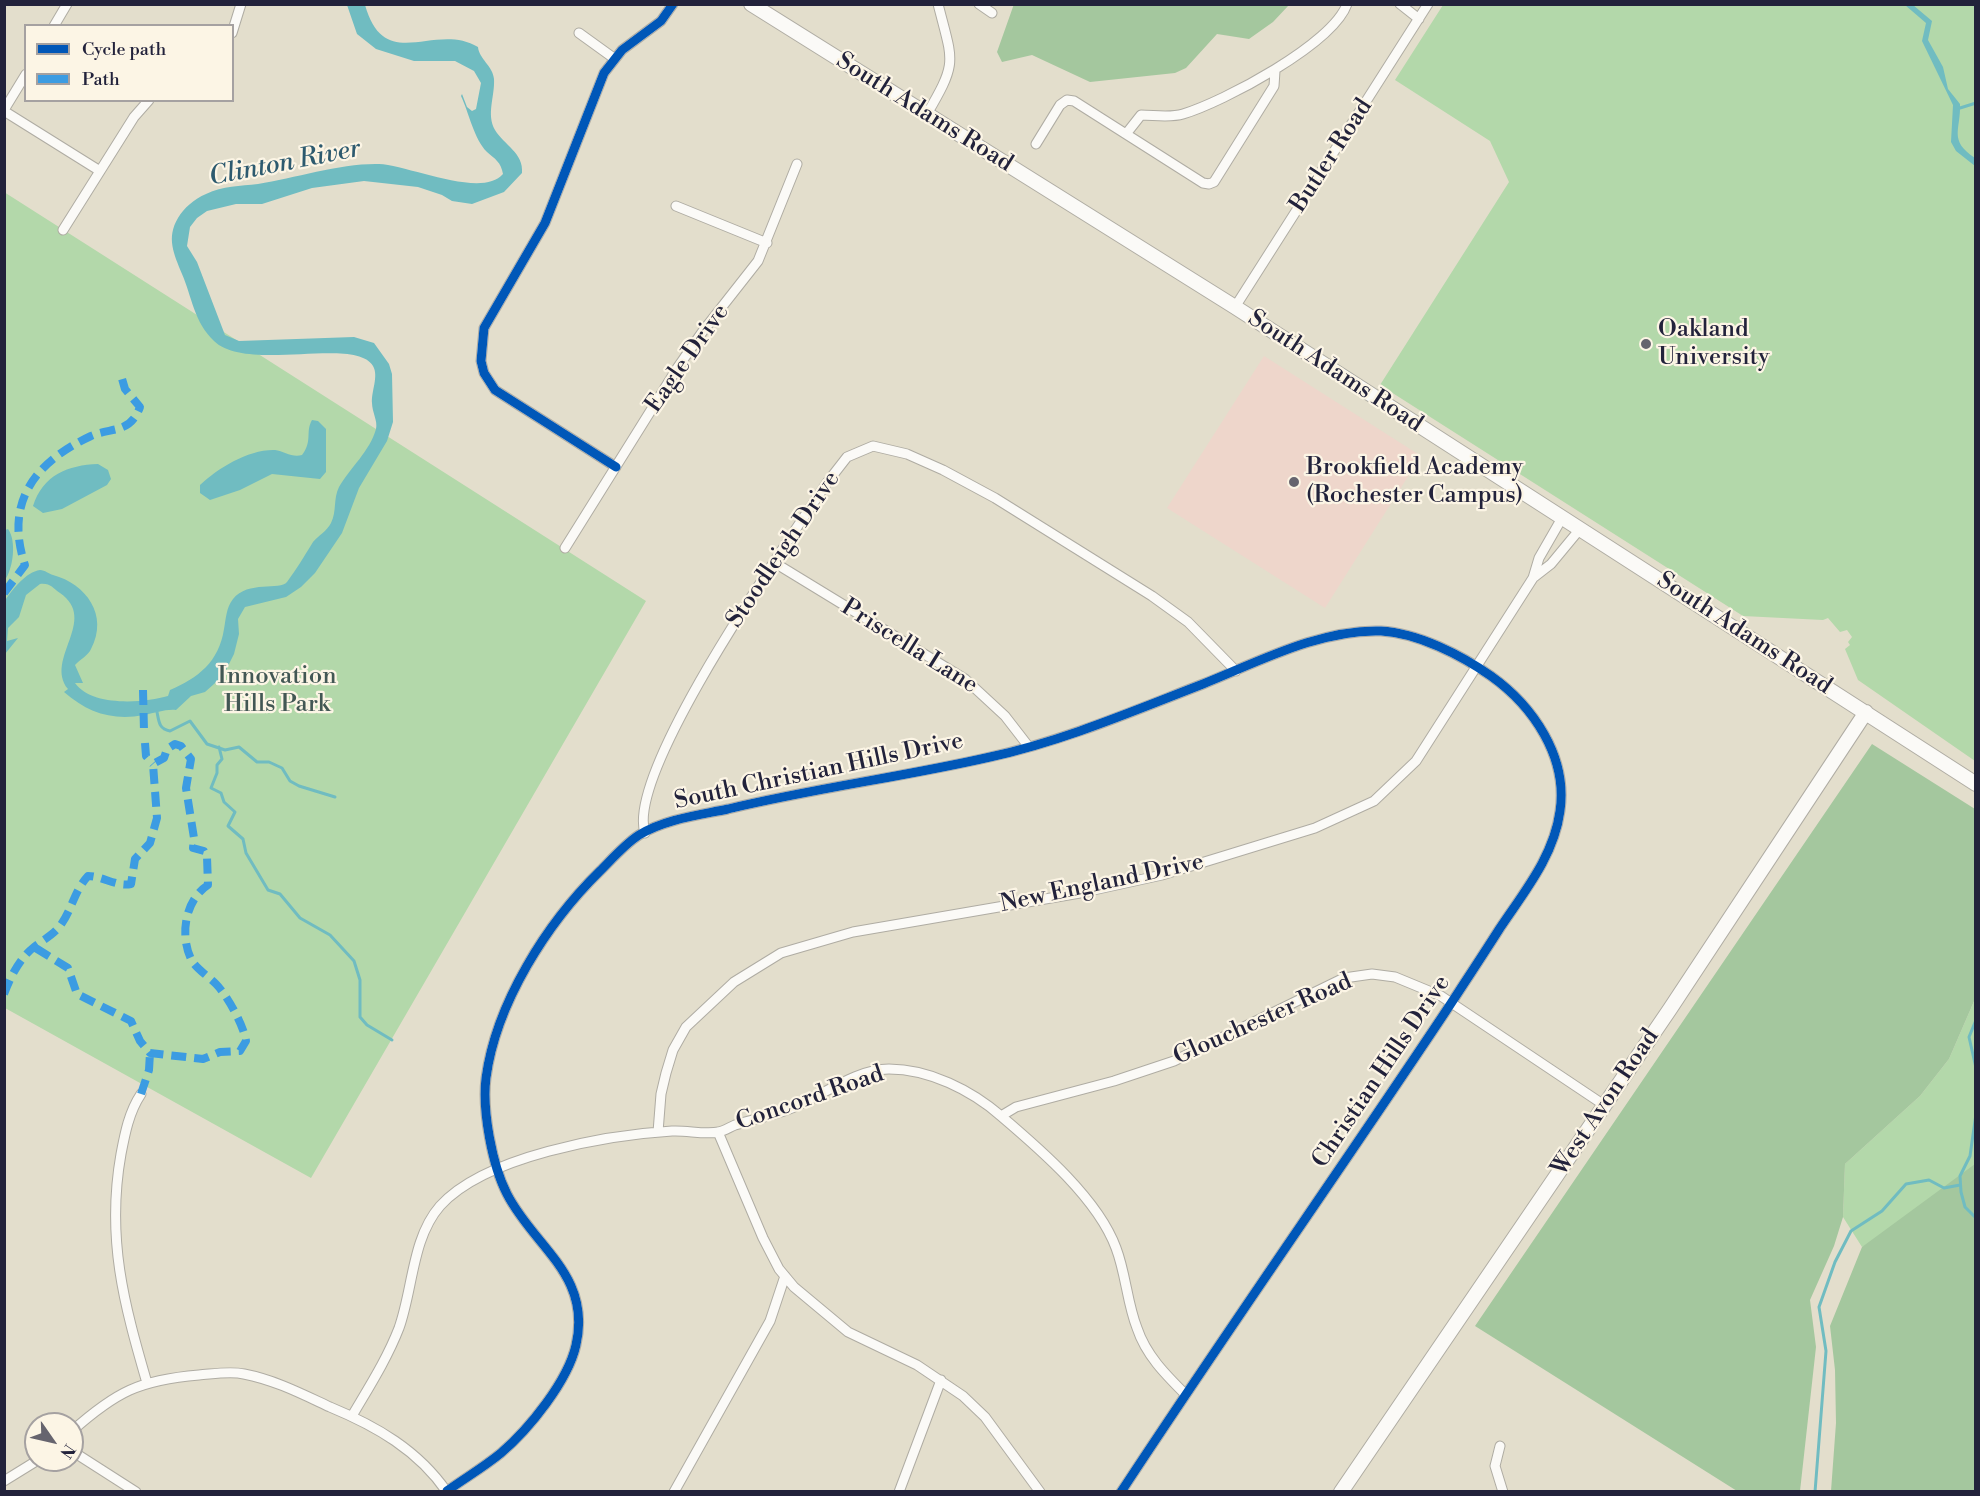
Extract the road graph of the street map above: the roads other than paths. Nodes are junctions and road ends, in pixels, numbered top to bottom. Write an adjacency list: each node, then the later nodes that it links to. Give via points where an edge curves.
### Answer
1 (67, 4): 12 (street)
2 (241, 4): 13 (street)
3 (673, 4): 15 (street, via 660,21)
4 (751, 4): 20 (main road, South Adams Road)
5 (938, 4): 20 (street, via 952,63)
6 (979, 4): 10 (street)
7 (1347, 4): 16 (street, via 1335,23)
8 (1400, 4): 11 (street)
9 (1428, 4): 11 (street, Butler Road)
10 (992, 13)
11 (1419, 19): 28 (street, Butler Road)
12 (55, 24)
13 (234, 27)
14 (579, 33): 15 (street)
15 (615, 59): 29 (street, via 604,73 545,224 494,307 480,349 484,373 495,390)
16 (1275, 71): 21 (street, via 1182,114 1141,115); 21 (street, via 1274,86 1214,182 1203,183)
17 (24, 77): 19 (street)
18 (147, 102): 24 (street)
19 (4, 111): 24 (street)
20 (927, 114): 28 (main road, South Adams Road)
21 (1126, 134): 22 (street, via 1067,100)
22 (1035, 144)
23 (797, 164): 27 (street, Eagle Drive)
24 (99, 171): 26 (street)
25 (676, 206): 27 (street)
26 (63, 230)
27 (767, 243): 29 (street, Eagle Drive, via 749,274 684,358)
28 (1235, 307): 30 (main road, South Adams Road)
29 (616, 467): 32 (street, Eagle Drive)
30 (1562, 518): 31 (main road, South Adams Road); 34 (street, New England Drive, via 1539,558)
31 (1580, 529): 34 (street, New England Drive, via 1551,564); 37 (main road, South Adams Road)
32 (565, 548)
33 (775, 563): 36 (street, Stoodleigh Drive, via 847,457 873,446 889,448 943,470 995,498 1152,596 1188,622); 38 (street, Priscella Lane, via 965,679 1005,716); 40 (street, Stoodleigh Drive, via 684,706 648,792 643,810)
34 (1533, 578): 35 (street, New England Drive)
35 (1478, 668): 36 (street, South Christian Hills Drive, via 1436,646 1379,631 1326,639); 41 (street, Christian Hills Drive, via 1515,696 1535,719 1549,743 1562,792 1560,814 1548,852); 45 (street, New England Drive, via 1416,761 1374,801 1344,817 1162,875 853,932 781,953 760,964 708,1003 686,1027 666,1073)
36 (1236, 671): 38 (street, South Christian Hills Drive, via 1085,730)
37 (1866, 712): 39 (main road, South Adams Road); 43 (main road, West Avon Road)
38 (1029, 747): 40 (street, South Christian Hills Drive, via 758,802)
39 (1976, 784)
40 (645, 832): 47 (street, South Christian Hills Drive, via 616,855 562,912 513,996 487,1071 487,1118)
41 (1451, 1003): 43 (street, Glouchester Road); 44 (street, Glouchester Road, via 1395,977 1371,974 1344,978 1174,1061 1114,1082 1016,1107); 51 (street, Christian Hills Drive)
42 (141, 1094): 50 (street, via 124,1136 114,1237 126,1312)
43 (1604, 1105): 64 (main road, West Avon Road)
44 (1001, 1116): 46 (street, Concord Road, via 970,1095 919,1071 880,1070 791,1108); 51 (street, Concord Road, via 1047,1157 1104,1224 1117,1249 1136,1328 1146,1349)
45 (658, 1132): 46 (street, Concord Road); 47 (street, Concord Road, via 574,1144)
46 (718, 1132): 48 (street, via 763,1238)
47 (497, 1170): 52 (street, Concord Road, via 457,1192 441,1205 429,1223 400,1325); 59 (street, South Christian Hills Drive, via 520,1215 570,1279 577,1300 576,1349 558,1385 515,1439)
48 (784, 1276): 49 (street, via 848,1332); 60 (street, via 765,1331)
49 (941, 1380): 61 (street); 62 (street, via 985,1418)
50 (147, 1383): 52 (street, via 242,1374 294,1390); 53 (street, via 107,1401)
51 (1185, 1394): 63 (street, Christian Hills Drive)
52 (352, 1416): 59 (street, via 401,1444 424,1463)
53 (84, 1421)
54 (1500, 1446): 65 (street, via 1496,1466)
55 (84, 1458): 58 (street)
56 (24, 1469): 57 (street)
57 (4, 1481)
58 (136, 1491)
59 (447, 1491)
60 (674, 1491)
61 (899, 1491)
62 (1040, 1491)
63 (1121, 1491)
64 (1341, 1491)
65 (1503, 1491)

